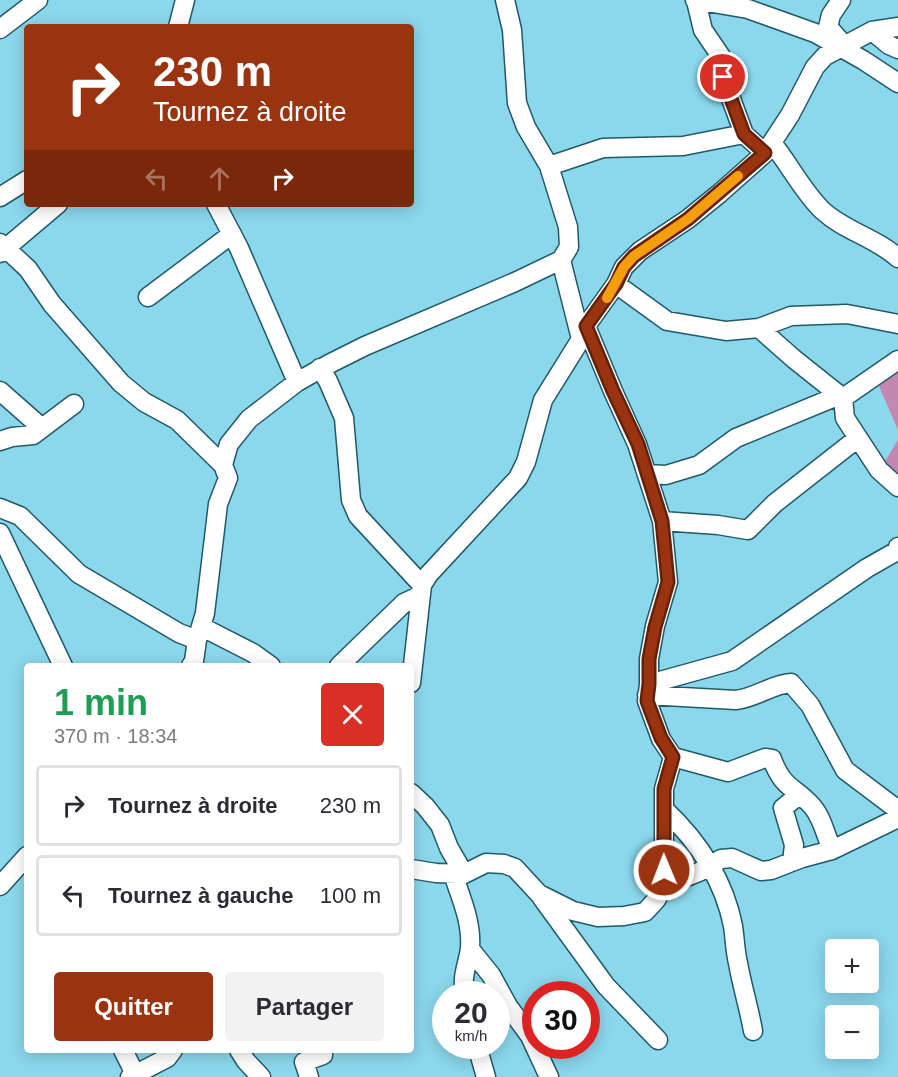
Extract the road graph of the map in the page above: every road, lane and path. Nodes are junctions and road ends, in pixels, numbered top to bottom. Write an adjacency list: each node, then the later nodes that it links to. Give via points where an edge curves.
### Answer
1 (38, 0): 8 (street)
2 (185, 0): 6 (street)
3 (505, 0): 15 (street, via 512,30 517,103)
4 (841, 0): 10 (street, via 828,21)
5 (695, 1): 10 (street, via 754,11); 13 (street, via 703,30 722,58 723,77)
6 (179, 24)
7 (898, 27): 9 (street)
8 (0, 28)
9 (872, 31): 10 (street); 11 (street)
10 (841, 46): 12 (street); 14 (street, via 815,67)
11 (898, 49)
12 (898, 83)
13 (744, 134): 14 (street); 15 (street, via 683,146 603,148)
14 (768, 148): 22 (street, via 822,210); 24 (street, via 688,219 634,256)
15 (549, 166): 23 (street, via 570,238)
16 (24, 182): 17 (street)
17 (0, 197)
18 (54, 207): 21 (street)
19 (218, 207): 20 (street)
20 (232, 234): 25 (street); 31 (street)
21 (2, 248): 38 (street, via 28,269 52,304 121,383 144,402 177,420)
22 (898, 258)
23 (561, 260): 28 (street); 30 (street)
24 (616, 284): 27 (street, via 667,321 726,331); 28 (street)
25 (148, 297)
26 (898, 324): 27 (street, via 847,314 791,316)
27 (759, 328): 33 (street)
28 (583, 333): 39 (street, via 638,444); 45 (street, via 543,400 518,478 429,574)
29 (898, 360): 33 (street)
30 (320, 368): 31 (street); 45 (street, via 344,417 351,500 358,516)
31 (297, 382): 38 (street, via 249,419 229,444)
32 (1, 393): 35 (street)
33 (841, 397): 36 (street, via 845,418); 39 (street, via 736,438 699,465 666,475)
34 (74, 404): 35 (street)
35 (42, 428): 37 (street, via 33,435)
36 (858, 438): 40 (street, via 879,470); 42 (street, via 748,530)
37 (0, 441)
38 (223, 465): 46 (street, via 228,478 218,504)
39 (648, 474): 42 (street)
40 (898, 487)
41 (0, 508): 46 (street, via 20,516 79,574 179,633)
42 (662, 521): 52 (street, via 668,582 651,648)
43 (0, 533): 47 (street)
44 (898, 547): 52 (street, via 732,661)
45 (422, 590): 50 (street); 51 (street)
46 (200, 634): 48 (street); 49 (street, via 253,653)
47 (62, 663)
48 (193, 663)
49 (267, 663)
50 (342, 663)
51 (413, 663)
52 (648, 690): 53 (street, via 652,719); 57 (street, via 736,700 791,683 810,705 845,770)
53 (673, 757): 54 (street, via 729,772 772,759 786,785); 56 (street, via 664,789)
54 (799, 795): 59 (street, via 818,814); 61 (street, via 783,808 794,845)
55 (414, 796): 64 (street, via 440,825)
56 (664, 809): 62 (street); 66 (street)
57 (898, 810)
58 (898, 818): 59 (street)
59 (832, 850): 61 (street)
60 (24, 861): 65 (street)
61 (792, 862): 62 (street, via 761,871 732,858)
62 (711, 865): 66 (street); 70 (street, via 732,924)
63 (414, 869): 64 (street)
64 (458, 874): 67 (street, via 486,863 504,864 515,868); 68 (street, via 470,927)
65 (0, 886)
66 (664, 886): 67 (street, via 645,912 624,916 598,917 573,911)
67 (539, 894): 71 (street, via 606,986)
68 (470, 950): 69 (street); 81 (street, via 530,1036)
69 (465, 981)
70 (753, 1031)
71 (657, 1040)
72 (124, 1053): 77 (street)
73 (171, 1053): 77 (street)
74 (241, 1053): 78 (street)
75 (323, 1053): 79 (street, via 304,1062)
76 (481, 1059): 80 (street)
77 (132, 1075)
78 (261, 1077)
79 (309, 1077)
80 (486, 1077)
81 (549, 1077)

